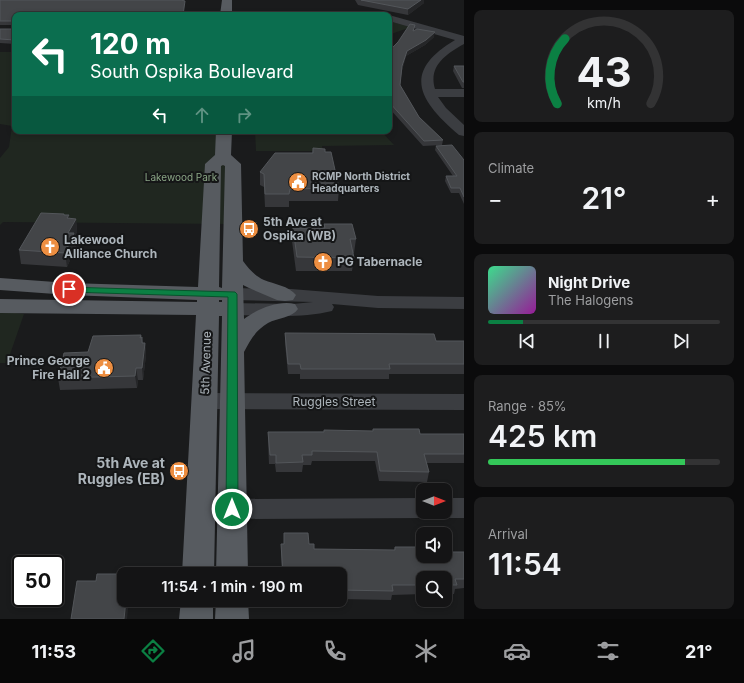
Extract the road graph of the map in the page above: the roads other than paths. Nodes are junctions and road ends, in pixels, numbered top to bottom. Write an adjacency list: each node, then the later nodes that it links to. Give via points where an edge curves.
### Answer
1 (227, 0): 2 (main road)
2 (226, 12)
3 (392, 19): 4 (street)
4 (464, 39): 5 (street, via 444,51 431,64 427,75)
5 (429, 93): 6 (street); 7 (street, via 447,118)
6 (464, 93)
7 (464, 132)
8 (224, 134): 9 (main road, 5th Avenue)
9 (223, 157): 10 (main road, 5th Avenue, via 214,164); 11 (main road, 5th Avenue, via 233,164)
10 (210, 256): 13 (main road, via 194,278); 14 (main road, 5th Avenue)
11 (233, 262): 15 (main road, 5th Avenue); 16 (main road, via 245,277)
12 (0, 284): 13 (main road, via 69,289)
13 (154, 300): 14 (main road); 18 (main road, via 33,308); 19 (main road, via 189,323)
14 (208, 302): 15 (main road); 19 (main road, 5th Avenue)
15 (232, 302): 16 (street); 20 (main road, 5th Avenue)
16 (286, 302): 17 (street); 20 (main road, via 253,322 241,336)
17 (464, 303)
18 (0, 306)
19 (206, 353): 21 (main road, 5th Avenue)
20 (232, 353): 22 (main road, 5th Avenue)
21 (205, 401): 22 (street, Ruggles Street); 28 (main road, 5th Avenue)
22 (232, 401): 23 (street, Ruggles Street); 27 (main road, 5th Avenue)
23 (464, 402)
24 (416, 508): 27 (street)
25 (452, 508): 26 (street)
26 (464, 508)
27 (232, 509): 29 (main road, 5th Avenue)
28 (198, 567)
29 (232, 567)
30 (196, 607): 32 (main road)
31 (232, 607): 33 (main road)
32 (196, 619)
33 (232, 619)

